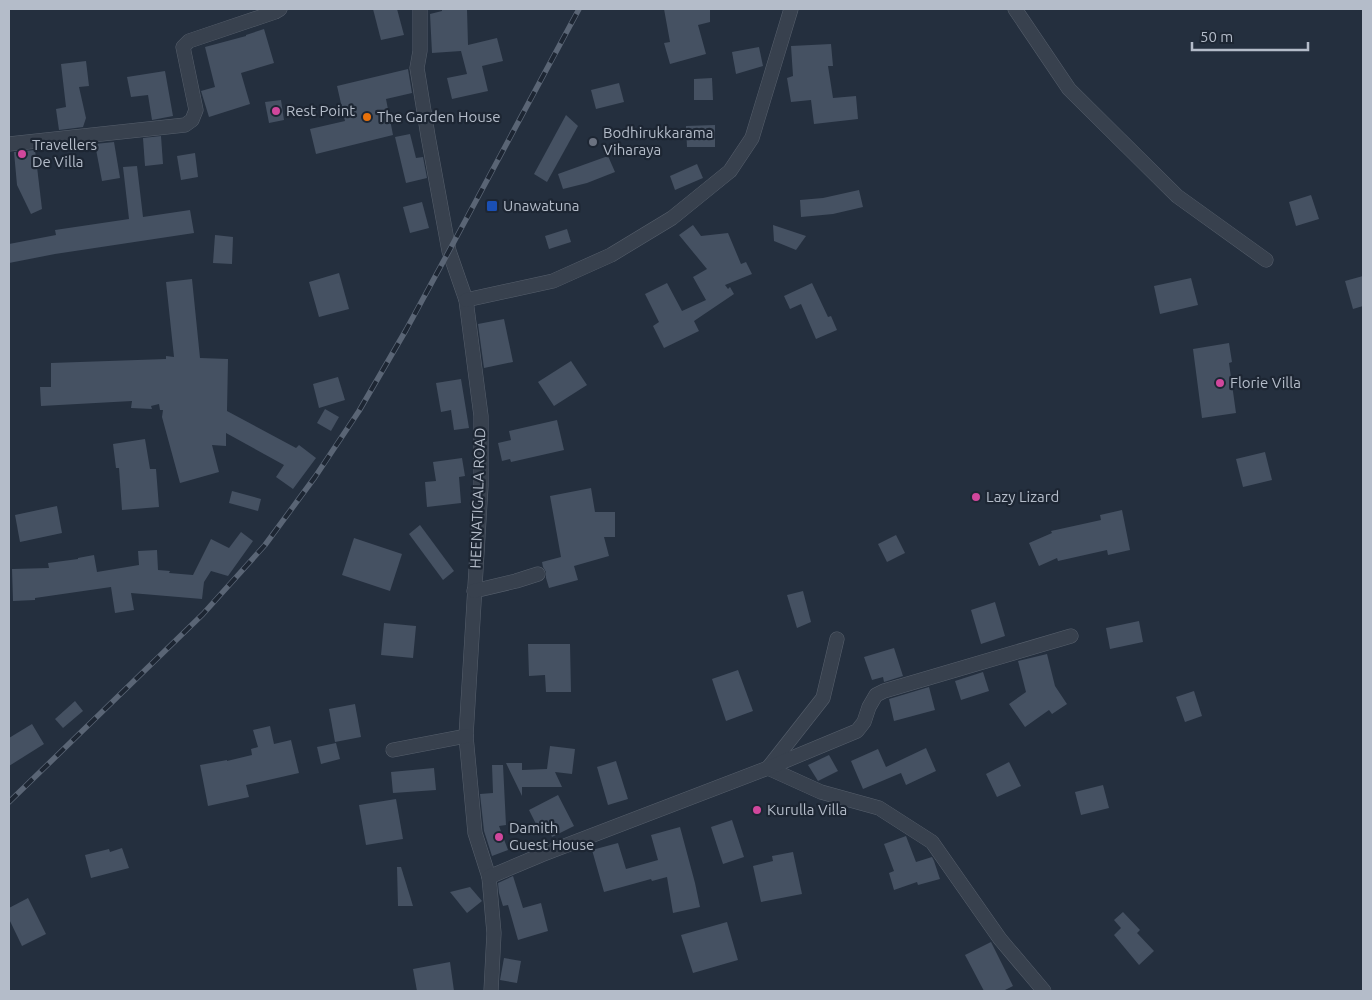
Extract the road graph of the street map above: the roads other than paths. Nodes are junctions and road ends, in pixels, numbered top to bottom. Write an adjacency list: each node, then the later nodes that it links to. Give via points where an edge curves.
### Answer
1 (280, 9): 5 (street, via 189,41 183,48 196,110 192,120 185,125)
2 (420, 9): 7 (street, HEENATIGALA ROAD, via 418,68 428,136 449,251)
3 (791, 9): 7 (street, via 752,138 730,171 672,218 610,255 553,281)
4 (1015, 9): 6 (street, via 1069,89 1177,196)
5 (9, 144)
6 (1266, 260)
7 (466, 300): 9 (street, HEENATIGALA ROAD, via 481,416 482,486)
8 (538, 574): 9 (street)
9 (474, 590): 12 (street, HEENATIGALA ROAD)
10 (1071, 636): 14 (street, via 884,691 876,695 864,722 856,731)
11 (836, 639): 14 (street, via 823,698)
12 (466, 736): 13 (street); 15 (street, HEENATIGALA ROAD, via 476,833)
13 (392, 750)
14 (768, 768): 15 (street); 17 (street, via 821,792 880,808 932,842 1000,939)
15 (489, 877): 16 (street, HEENATIGALA ROAD, via 494,933)
16 (491, 991)
17 (1044, 991)

